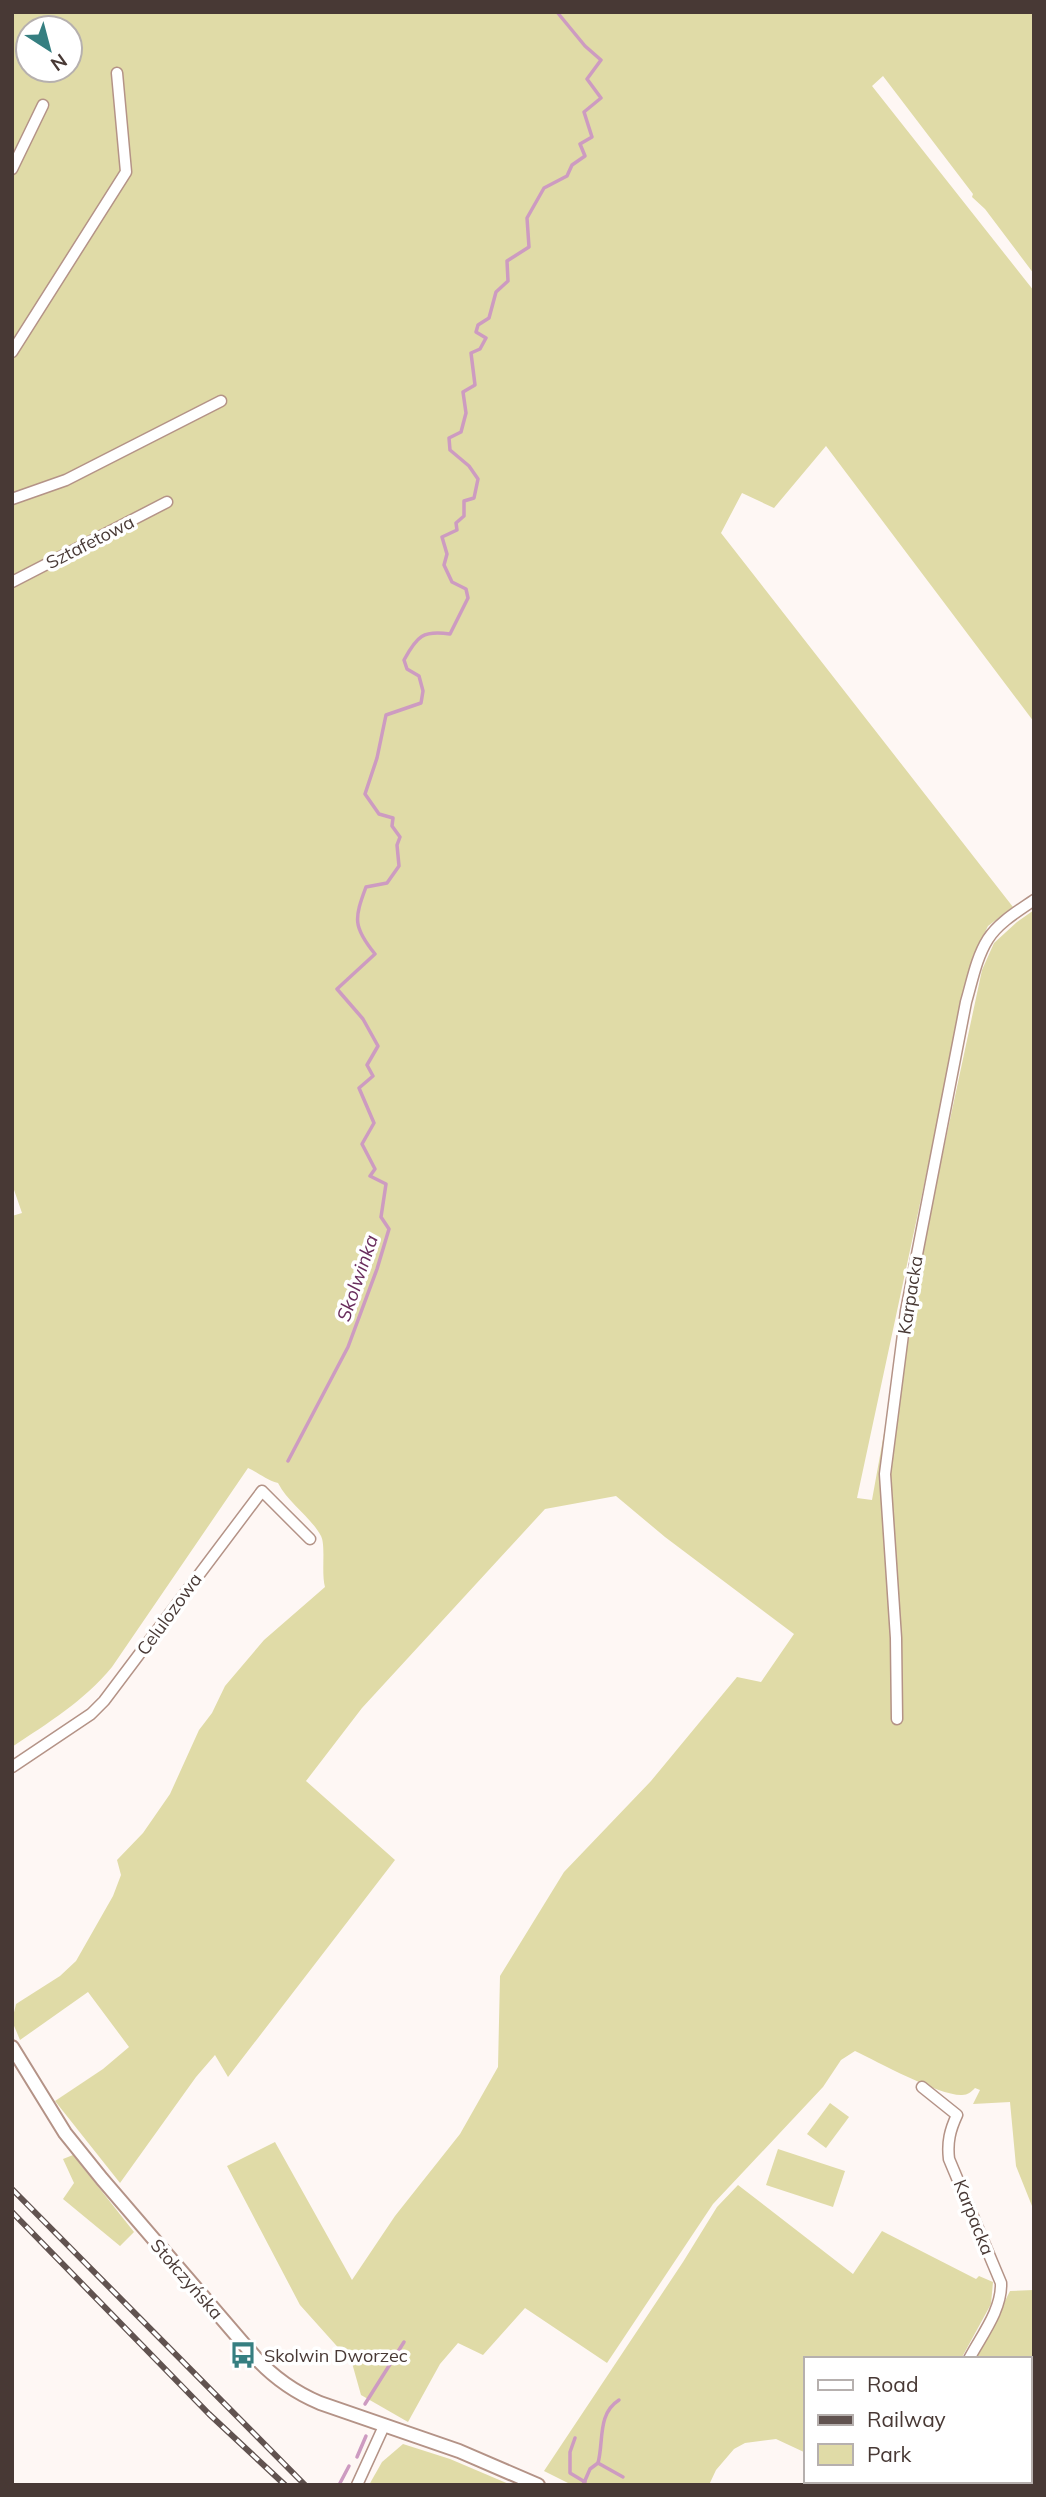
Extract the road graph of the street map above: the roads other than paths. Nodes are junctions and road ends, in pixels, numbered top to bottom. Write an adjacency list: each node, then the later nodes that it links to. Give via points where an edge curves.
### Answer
1 (117, 73): 4 (street, via 126,172)
2 (43, 105): 3 (street)
3 (12, 169)
4 (12, 352)
5 (221, 401): 6 (street, via 66,480)
6 (12, 499)
7 (167, 502): 8 (street, Sztafetowa)
8 (12, 582)
9 (1034, 900): 11 (street, Karpacka, via 988,939 978,962 966,1002 906,1311 886,1474)
10 (310, 1538): 12 (street, Celulozowa, via 262,1491 104,1701)
11 (897, 1720)
12 (12, 1767)
13 (12, 2047): 16 (street, Stołczyńska, via 65,2133 260,2363 298,2393)
14 (922, 2087): 15 (street, Karpacka, via 957,2115 948,2145 950,2159 1001,2283 997,2307)
15 (970, 2357)
16 (384, 2426): 17 (street); 18 (street, Stołczyńska)
17 (357, 2485)
18 (538, 2485)

